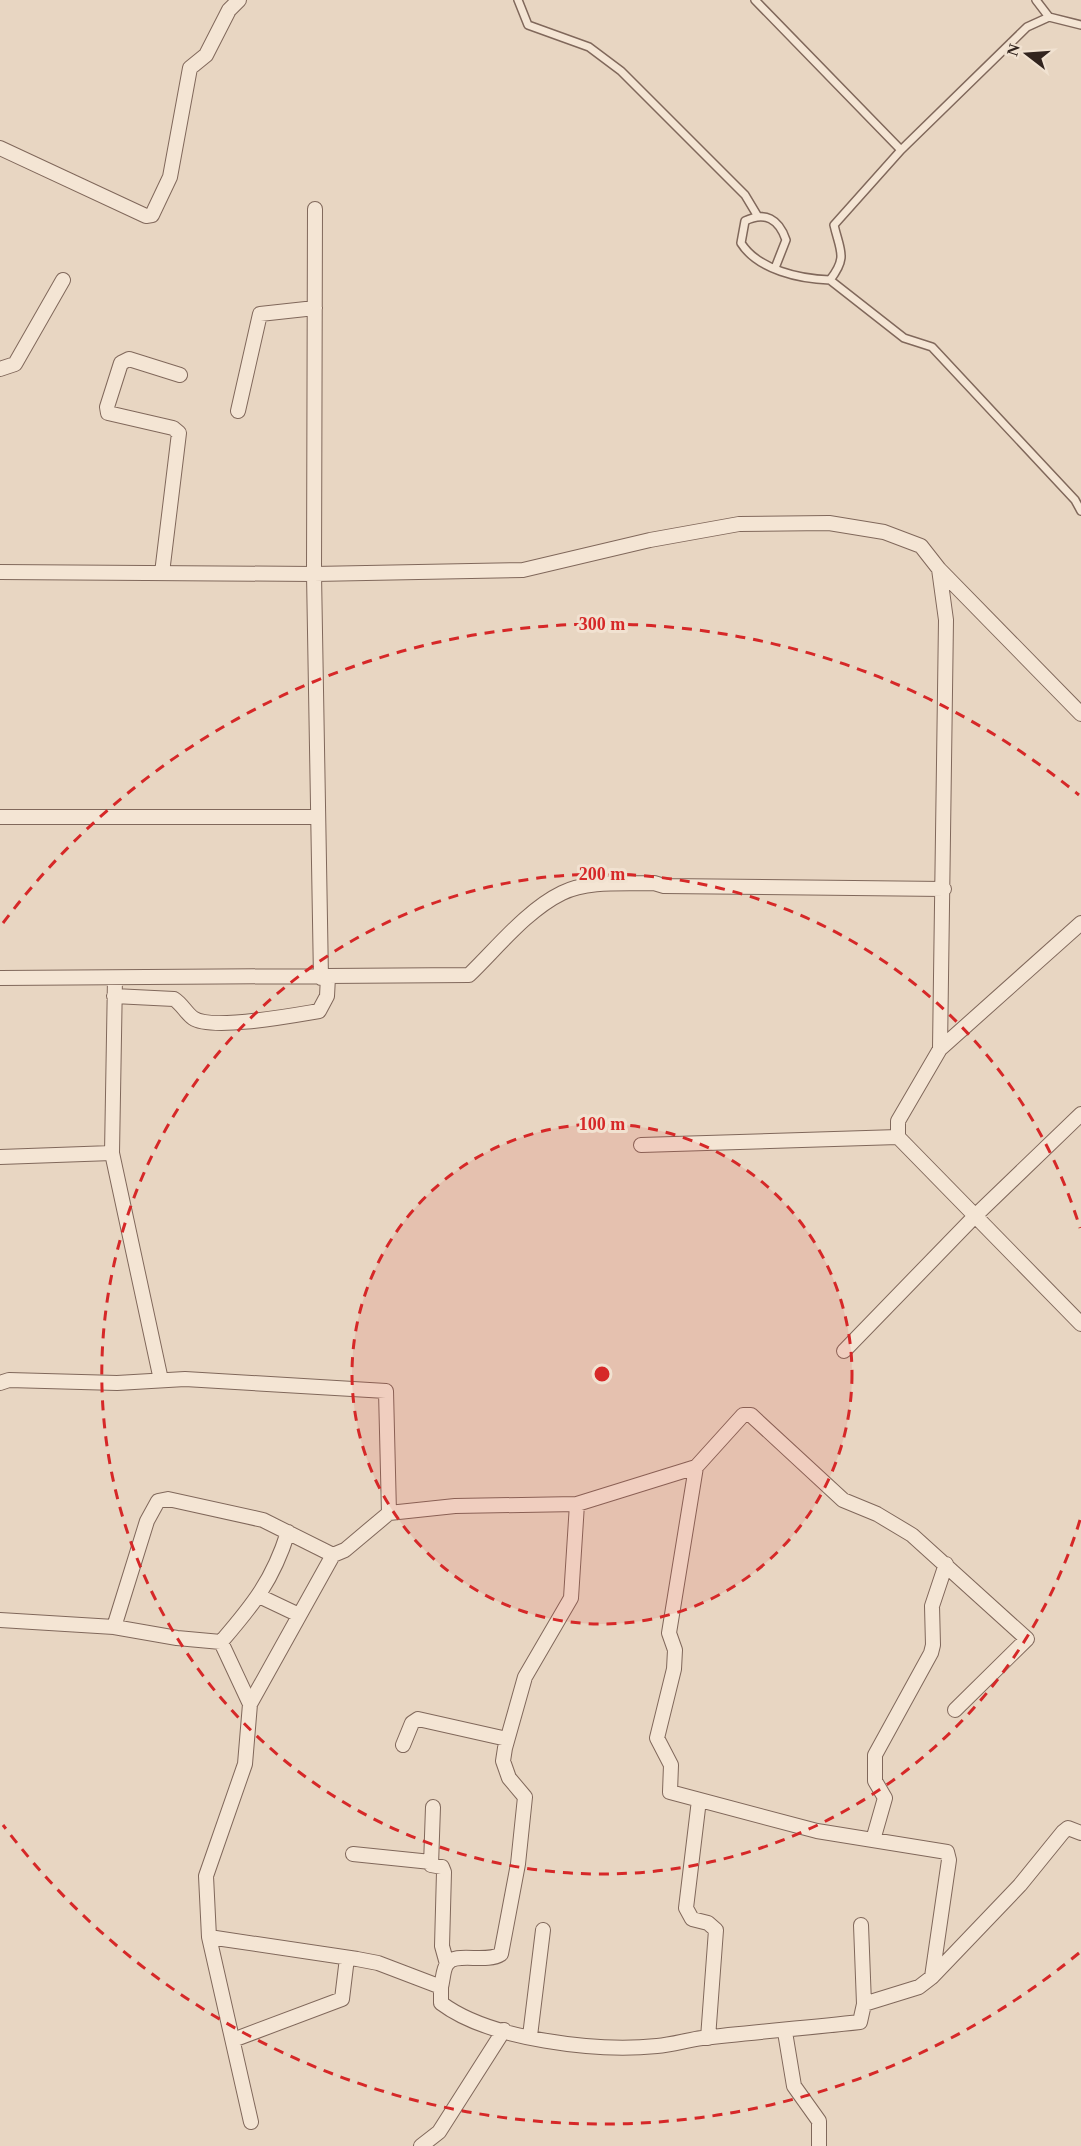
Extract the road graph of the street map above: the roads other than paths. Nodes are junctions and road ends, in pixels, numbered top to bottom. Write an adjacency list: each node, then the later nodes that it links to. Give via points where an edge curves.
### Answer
1 (238, 0): 7 (street, via 206,55 190,68 170,177 152,215 146,216)
2 (518, 0): 10 (lane, via 528,26 589,47 621,71 745,195)
3 (755, 0): 8 (lane)
4 (1036, 0): 5 (lane)
5 (1049, 17): 6 (lane); 8 (lane, via 1027,27)
6 (1081, 25)
7 (0, 148)
8 (901, 150): 13 (lane, via 834,225 843,252 840,267)
9 (315, 209): 14 (street)
10 (757, 215): 11 (lane, via 773,219 782,228 786,240); 11 (lane, via 745,221 741,243 750,257)
11 (775, 268): 13 (lane, via 806,278)
12 (63, 280): 15 (street, via 15,364)
13 (830, 280): 18 (lane, via 904,338 932,347)
14 (315, 308): 17 (street, via 260,314); 22 (street)
15 (0, 369)
16 (180, 375): 21 (street, via 129,359 121,363 107,407 108,413 173,428 179,433)
17 (238, 411)
18 (1081, 511)
19 (939, 569): 22 (street, via 921,546 884,532 828,523 739,524 523,570); 23 (street); 26 (street, via 946,620)
20 (0, 572): 21 (street)
21 (162, 573): 22 (street)
22 (314, 574): 25 (street)
23 (1081, 714)
24 (0, 817): 25 (street)
25 (318, 817): 28 (street)
26 (944, 889): 28 (street, via 654,883 584,886 563,892 536,911 469,975); 32 (street)
27 (1081, 923): 32 (street)
28 (324, 977): 30 (street); 31 (street, via 327,996 319,1011 281,1018 206,1023 193,1018 174,999)
29 (0, 978): 30 (street)
30 (115, 978): 31 (street)
31 (114, 996): 36 (street)
32 (940, 1049): 34 (street, via 898,1121)
33 (1081, 1114): 38 (street)
34 (898, 1137): 35 (street); 38 (street)
35 (641, 1145)
36 (112, 1153): 37 (street); 41 (street)
37 (0, 1157)
38 (975, 1216): 39 (street); 40 (street)
39 (1081, 1324)
40 (844, 1351)
41 (161, 1380): 42 (street); 45 (street, via 386,1390)
42 (0, 1383)
43 (696, 1467): 44 (street); 48 (street, via 743,1415 751,1415 843,1500 878,1514 912,1535); 58 (street, via 669,1633 675,1650 674,1669 657,1738 671,1765 669,1792)
44 (577, 1504): 45 (street, via 455,1506); 56 (street, via 571,1598 525,1677)
45 (389, 1513): 47 (street, via 345,1550)
46 (288, 1532): 47 (street); 49 (street); 52 (street, via 263,1520 168,1499 158,1502 147,1521)
47 (333, 1555): 50 (street)
48 (946, 1564): 55 (street, via 1027,1639); 61 (street, via 932,1606 931,1653 875,1755 875,1781 885,1798)
49 (259, 1596): 50 (street); 53 (street)
50 (299, 1615): 54 (street)
51 (0, 1620): 52 (street)
52 (114, 1627): 53 (street)
53 (221, 1642): 54 (street)
54 (250, 1704): 66 (street, via 245,1764 206,1876)
55 (955, 1710)
56 (507, 1738): 57 (street, via 418,1719 412,1723); 68 (street, via 503,1761 509,1778 525,1797 501,1954 492,1960 454,1958)
57 (403, 1745)
58 (699, 1800): 61 (street, via 817,1831); 75 (street, via 686,1908 692,1920 708,1923 717,1930)
59 (433, 1807): 63 (street)
60 (1081, 1833): 69 (street, via 1068,1827 1020,1885)
61 (873, 1840): 69 (street, via 947,1852)
62 (353, 1854): 63 (street)
63 (431, 1862): 68 (street, via 444,1872 442,1946)
64 (861, 1925): 71 (street)
65 (543, 1930): 74 (street)
66 (209, 1937): 67 (street); 76 (street)
67 (346, 1958): 70 (street, via 378,1964); 76 (street, via 342,1999)
68 (447, 1964): 70 (street)
69 (932, 1977): 71 (street, via 919,1987)
70 (441, 1987): 72 (street, via 441,2003 447,2008)
71 (864, 2004): 73 (street, via 860,2022)
72 (504, 2030): 74 (street); 78 (street, via 439,2132)
73 (785, 2032): 75 (street); 79 (street, via 794,2086 819,2121)
74 (530, 2036): 75 (street, via 596,2046 656,2046)
75 (708, 2038)
76 (233, 2040): 77 (street)
77 (251, 2122)
78 (421, 2146)
79 (819, 2146)

